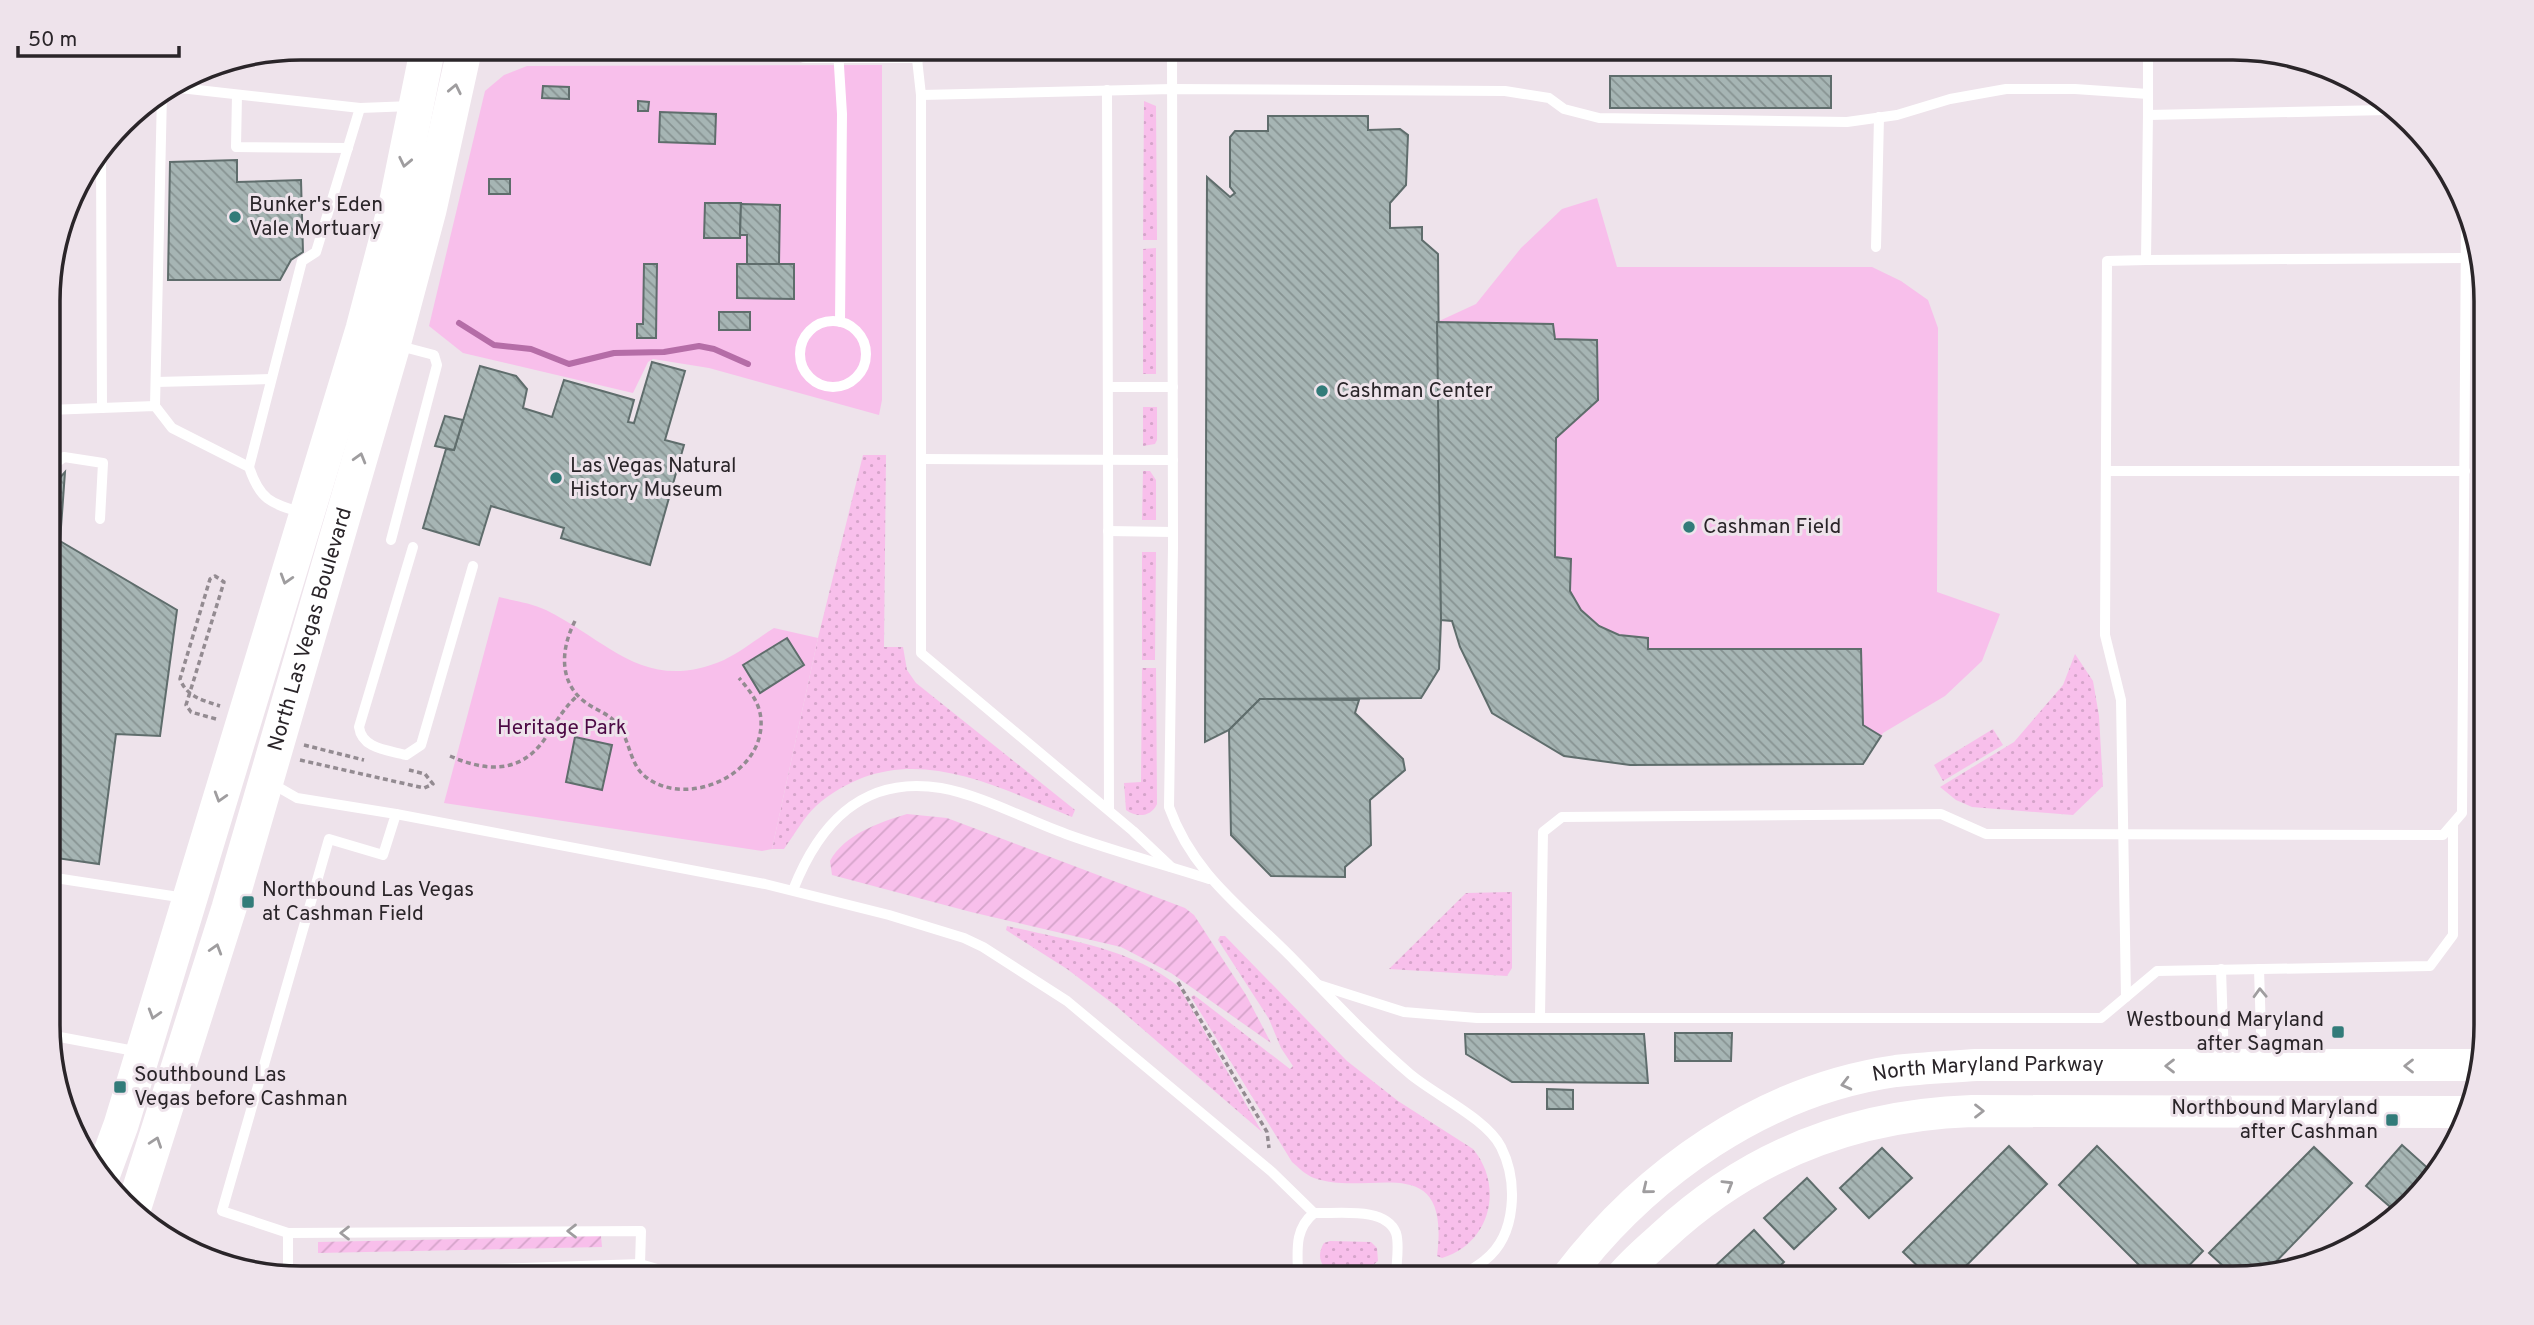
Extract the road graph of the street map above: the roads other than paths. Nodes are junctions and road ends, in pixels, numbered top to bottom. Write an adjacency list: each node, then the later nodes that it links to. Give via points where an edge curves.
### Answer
1 (426, 60): 14 (main road, North Las Vegas Boulevard)
2 (462, 60): 26 (main road, North Las Vegas Boulevard, one-way to 2)
3 (839, 60): 25 (lane)
4 (918, 60): 12 (lane)
5 (1172, 60): 8 (lane)
6 (2148, 60): 11 (lane)
7 (186, 89): 10 (lane)
8 (1172, 89): 9 (lane); 18 (lane, via 1505,91 1549,98 1564,109 1599,118 1654,121 1847,122); 30 (lane)
9 (1107, 90): 12 (lane); 29 (lane)
10 (237, 94): 15 (lane); 19 (lane, via 236,147)
11 (2148, 94): 17 (lane); 18 (lane, via 2006,89)
12 (921, 95): 34 (lane)
13 (162, 104): 28 (lane)
14 (417, 106): 15 (lane); 41 (main road, North Las Vegas Boulevard, one-way to 41, via 363,329)
15 (360, 108): 19 (lane)
16 (2380, 110): 17 (lane)
17 (2148, 114): 24 (lane)
18 (1879, 117): 22 (lane)
19 (348, 148): 27 (lane, via 316,252 302,261)
20 (101, 166): 32 (lane)
21 (2466, 238): 23 (lane)
22 (1876, 247)
23 (2466, 258): 24 (lane); 40 (lane)
24 (2146, 260): 39 (lane, via 2107,261)
25 (840, 322): 25 (lane, via 819,324 800,347 808,376 826,387 855,379 866,361 863,340)
26 (393, 345): 43 (main road, North Las Vegas Boulevard, one-way to 26); 46 (lane, via 434,355 437,365)
27 (271, 379): 28 (lane); 38 (lane)
28 (156, 382): 31 (lane)
29 (1108, 387): 30 (lane); 37 (lane)
30 (1173, 387): 36 (lane)
31 (155, 405): 32 (lane); 38 (lane, via 173,428)
32 (102, 408): 33 (lane)
33 (60, 410)
34 (921, 459): 37 (lane); 50 (lane, via 921,653)
35 (60, 460): 42 (lane, via 103,463)
36 (1173, 460): 37 (lane); 45 (lane)
37 (1108, 461): 44 (lane)
38 (249, 467): 41 (lane, via 256,488 270,503)
39 (2106, 471): 40 (lane); 53 (lane, via 2105,635 2121,701)
40 (2465, 471): 52 (lane, via 2462,813)
41 (306, 514): 43 (main road); 58 (main road, North Las Vegas Boulevard, one-way to 58)
42 (100, 519)
43 (342, 524): 49 (main road, North Las Vegas Boulevard)
44 (1108, 531): 45 (lane); 50 (lane)
45 (1173, 532): 56 (lane, via 1168,794 1175,822)
46 (391, 540)
47 (413, 547): 48 (lane, via 359,727 360,737 369,745 406,755 421,745)
48 (473, 566)
49 (279, 769): 51 (lane, via 297,798); 59 (main road, North Las Vegas Boulevard)
50 (1108, 810): 54 (lane)
51 (396, 814): 57 (lane); 76 (lane, via 383,855 329,839 222,1211)
52 (2453, 825): 53 (lane, via 2443,835); 60 (lane, via 2453,935 2430,966)
53 (2124, 834): 63 (lane); 64 (lane, via 1986,834 1941,814 1562,817 1543,832)
54 (1171, 867): 56 (lane); 57 (lane, via 942,788 916,787 884,791 843,811 810,850)
55 (60, 879): 58 (lane)
56 (1209, 880): 62 (lane)
57 (793, 890): 75 (lane, via 900,918 983,947 1067,1001 1272,1172)
58 (189, 899): 59 (main road); 66 (main road, North Las Vegas Boulevard, one-way to 66)
59 (229, 908): 74 (main road, North Las Vegas Boulevard, one-way to 59)
60 (2259, 969): 61 (lane); 69 (lane, one-way to 60)
61 (2221, 970): 63 (lane, via 2157,971); 68 (lane)
62 (1316, 984): 64 (lane, via 1404,1012 1477,1018); 81 (lane, via 1413,1077 1467,1114 1500,1144 1508,1164 1511,1220 1499,1244)
63 (2126, 997): 64 (lane, via 2101,1017)
64 (1540, 1016)
65 (61, 1037): 66 (lane)
66 (142, 1052): 73 (main road, North Las Vegas Boulevard)
67 (2470, 1065): 69 (main road, North Maryland Parkway, one-way to 69)
68 (2224, 1067): 69 (main road, North Maryland Parkway); 70 (main road); 82 (main road, North Maryland Parkway, one-way to 82, via 1976,1065 1895,1072 1821,1090 1694,1151 1638,1196)
69 (2262, 1067): 71 (main road)
70 (2226, 1111): 71 (main road, North Maryland Parkway); 83 (main road, North Maryland Parkway, one-way to 70, via 1699,1203 1769,1160 1841,1131 1941,1112)
71 (2263, 1111): 72 (main road, North Maryland Parkway)
72 (2458, 1112)
73 (106, 1166)
74 (138, 1202)
75 (1314, 1213): 79 (lane, via 1298,1233); 80 (lane, via 1376,1215 1390,1221 1397,1235)
76 (288, 1233): 77 (lane, one-way to 76, via 641,1231); 78 (lane)
77 (640, 1264): 84 (lane); 85 (lane)
78 (288, 1265)
79 (1298, 1265)
80 (1396, 1265)
81 (1478, 1265)
82 (1576, 1265)
83 (1633, 1265)
84 (586, 1266)
85 (646, 1266)

